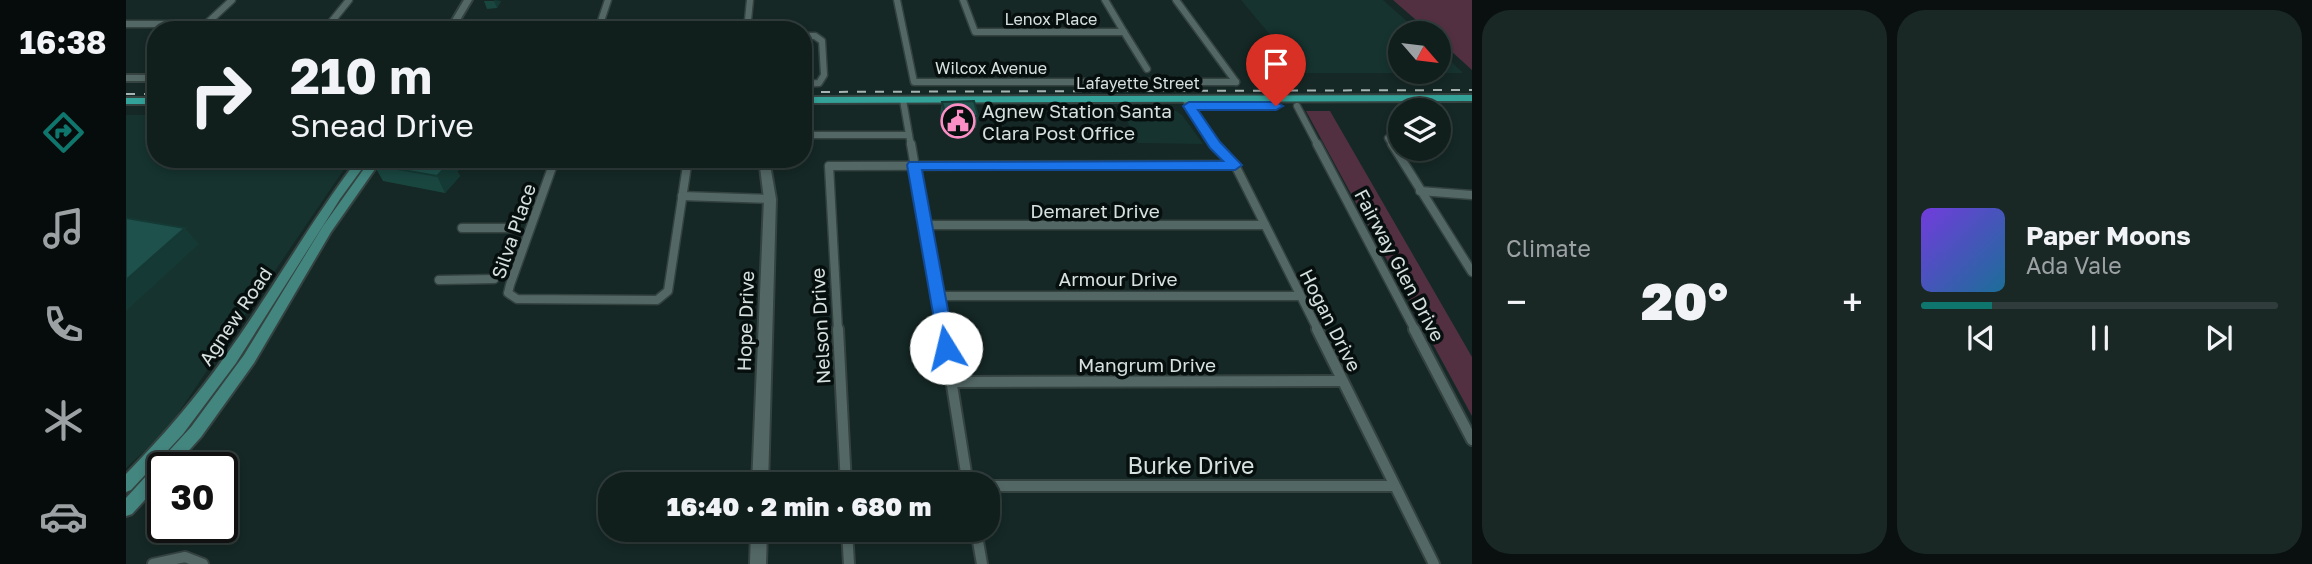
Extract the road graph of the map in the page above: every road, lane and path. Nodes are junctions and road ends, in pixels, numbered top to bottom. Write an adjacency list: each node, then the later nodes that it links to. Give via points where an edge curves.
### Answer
1 (232, 0): 10 (street)
2 (349, 0): 11 (street)
3 (468, 0): 12 (street)
4 (608, 0): 13 (street)
5 (750, 0): 14 (street)
6 (897, 0): 9 (street, Wilcox Avenue, via 914,82 1236,82)
7 (963, 0): 17 (street, Lenox Place, via 975,32)
8 (1105, 0): 17 (street, Lenox Place)
9 (1176, 0)
10 (209, 21)
11 (332, 21)
12 (456, 21)
13 (601, 21)
14 (748, 21)
15 (126, 24): 16 (street)
16 (147, 25)
17 (1124, 32): 19 (street)
18 (812, 36): 22 (street, via 822,41 824,75 820,83)
19 (1147, 69)
20 (147, 76): 21 (street)
21 (126, 78)
22 (812, 83)
23 (1472, 98): 28 (main road, Lafayette Street)
24 (812, 100): 27 (main road, Lafayette Street)
25 (126, 101): 26 (main road)
26 (147, 101)
27 (904, 103): 28 (main road, Lafayette Street); 32 (main road, Lafayette Street); 36 (street)
28 (1187, 103): 29 (main road, Lafayette Street); 30 (main road, Lafayette Street); 39 (street, Hogan Drive, via 1215,145)
29 (1148, 106)
30 (1297, 106): 31 (main road, Lafayette Street); 60 (street, Fairway Glen Drive)
31 (1472, 106)
32 (812, 107)
33 (126, 109): 34 (main road)
34 (147, 110)
35 (812, 135): 36 (street)
36 (909, 135): 38 (street)
37 (1402, 161): 45 (street)
38 (914, 165): 39 (street); 49 (street); 63 (street, Nelson Drive, via 829,166)
39 (1235, 165): 50 (street, Hogan Drive)
40 (357, 168): 65 (main road, Agnew Road, via 224,369 178,430)
41 (371, 168): 61 (main road, Agnew Road, via 327,229 249,359)
42 (552, 168): 47 (street, Silva Place, via 510,285 511,297 664,297)
43 (687, 168): 47 (street)
44 (765, 168): 48 (street, Hope Drive)
45 (1420, 191): 46 (street); 53 (street)
46 (1472, 195)
47 (682, 197): 48 (street)
48 (770, 199): 62 (street, Hope Drive)
49 (925, 225): 50 (street, Demaret Drive); 56 (street)
50 (1265, 226): 57 (street, Hogan Drive)
51 (462, 228): 52 (street)
52 (514, 228)
53 (1472, 272)
54 (494, 279): 55 (street)
55 (439, 280)
56 (938, 296): 57 (street, Armour Drive); 59 (street)
57 (1298, 296): 58 (street, Hogan Drive)
58 (1342, 381): 59 (street, Mangrum Drive); 68 (street, Hogan Drive)
59 (952, 382): 64 (street)
60 (1472, 440)
61 (178, 452)
62 (760, 472)
63 (845, 472)
64 (966, 472)
65 (126, 485)
66 (147, 486): 69 (main road, Agnew Road)
67 (1000, 486): 68 (street, Burke Drive)
68 (1393, 486): 78 (street, Hogan Drive)
69 (126, 509)
70 (759, 542): 75 (street)
71 (848, 542): 76 (street)
72 (978, 542): 77 (street)
73 (153, 564): 74 (street, via 172,557 194,557)
74 (203, 564)
75 (758, 564)
76 (849, 564)
77 (982, 564)
78 (1434, 564)

